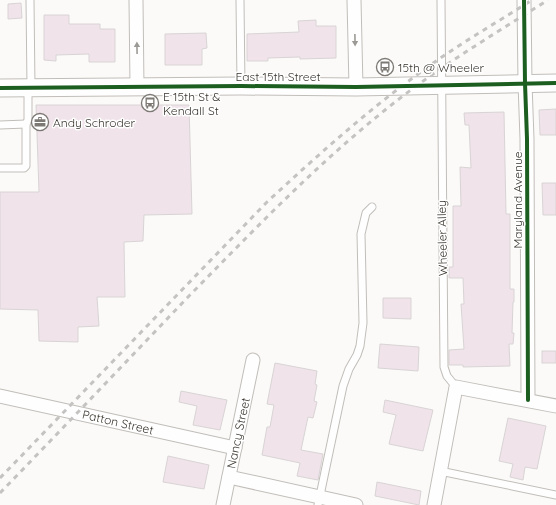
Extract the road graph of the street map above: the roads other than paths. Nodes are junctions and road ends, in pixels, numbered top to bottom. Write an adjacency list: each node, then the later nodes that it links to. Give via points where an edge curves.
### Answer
1 (30, 0): 14 (lane)
2 (136, 0): 11 (street, one-way to 2)
3 (240, 0): 10 (lane)
4 (354, 0): 12 (street, one-way to 12)
5 (440, 0): 9 (lane, Wheeler Alley)
6 (524, 0): 7 (street, Maryland Avenue)
7 (525, 83): 8 (street, East 15th Street); 9 (street, East 15th Street); 22 (street, Maryland Avenue)
8 (556, 83)
9 (440, 85): 12 (street, East 15th Street); 20 (lane, Wheeler Alley, via 444,367 447,376)
10 (241, 86): 11 (street, East 15th Street); 12 (street, East 15th Street)
11 (137, 87): 14 (street, East 15th Street)
12 (356, 87)
13 (0, 88): 14 (street, East 15th Street)
14 (29, 88): 15 (lane)
15 (26, 124): 16 (lane); 17 (lane, via 26,166)
16 (0, 125)
17 (0, 168)
18 (372, 207): 28 (lane, via 366,213 361,234 363,323 360,346 343,386)
19 (253, 360): 24 (street, Nancy Street)
20 (456, 386): 22 (street); 25 (street)
21 (0, 396): 24 (street, Patton Street)
22 (528, 400): 23 (street)
23 (556, 406)
24 (235, 448): 26 (street, Nancy Street)
25 (440, 471): 27 (lane); 31 (street)
26 (229, 477): 28 (street); 29 (street, Nancy Street)
27 (556, 495)
28 (319, 501): 30 (street)
29 (223, 505)
30 (356, 505)
31 (434, 505)

